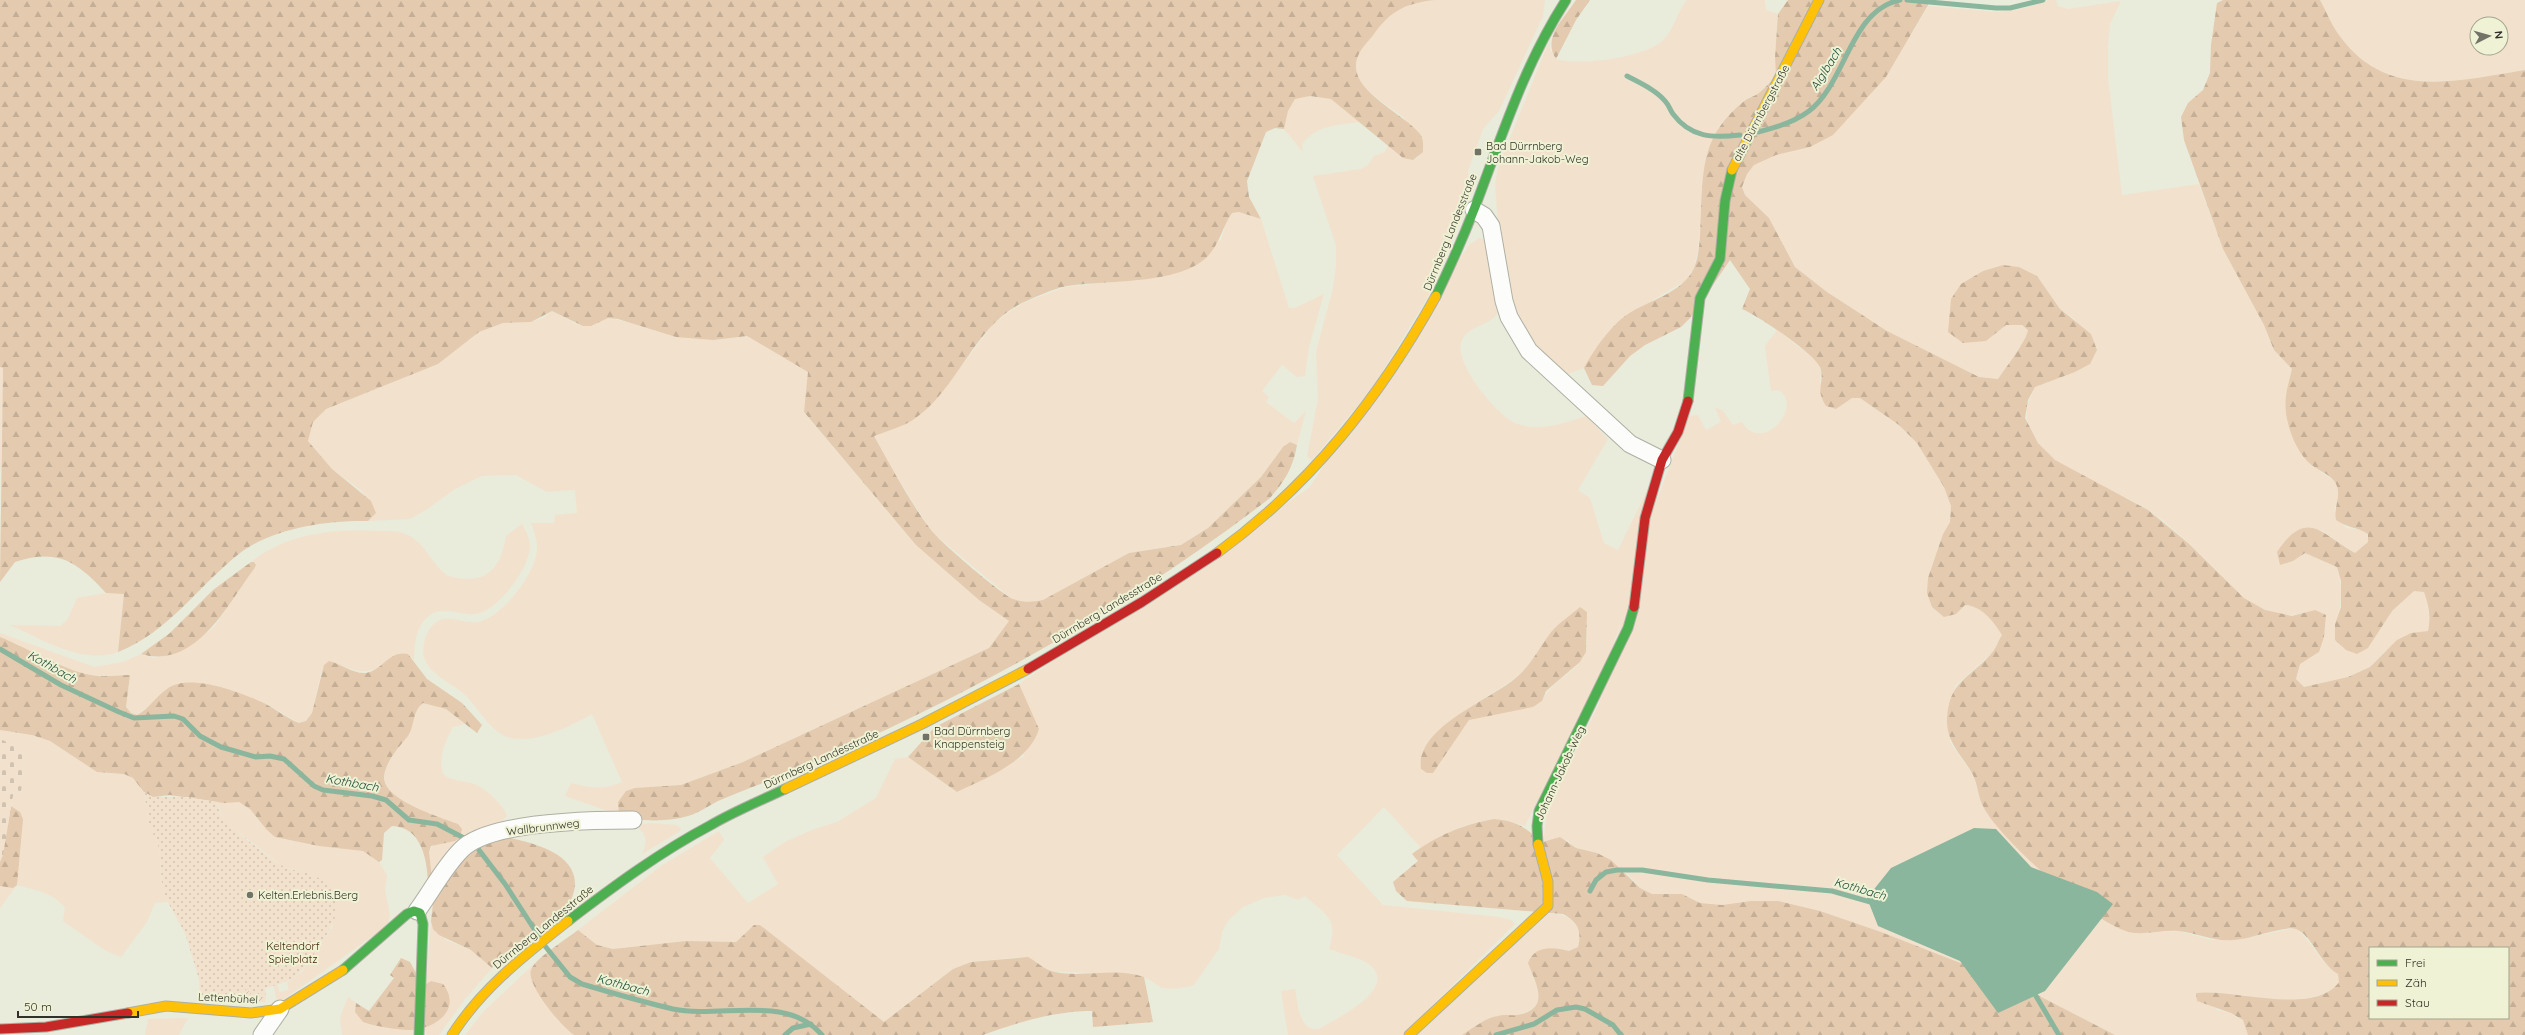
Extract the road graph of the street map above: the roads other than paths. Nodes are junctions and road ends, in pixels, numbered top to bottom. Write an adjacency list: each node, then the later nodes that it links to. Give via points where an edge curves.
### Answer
1 (1566, 0): 3 (street, Dürrnberg Landesstraße, via 1549,24 1520,79)
2 (1819, 0): 4 (street, alte Dürrnbergstraße, via 1804,34 1737,157 1725,201 1720,259)
3 (1474, 210): 5 (street, via 1484,216 1491,226 1504,301 1509,317 1529,351 1630,444); 11 (street, Dürrnberg Landesstraße, via 1452,265 1431,306 1380,390 1351,427 1303,480 1262,518 1218,553 1079,641 927,722 700,830 606,892 508,968 480,998)
4 (1700, 298): 5 (street, Johann-Jakob-Weg, via 1691,386 1678,432)
5 (1662, 460): 14 (street, Johann-Jakob-Weg, via 1645,518 1637,596 1628,628 1540,811 1535,827 1537,845 1551,894 1548,906)
6 (633, 820): 7 (street, Wallbrunnweg, via 537,825 480,838 461,850)
7 (417, 912): 8 (street, Lettenbühel, via 407,914 347,967); 13 (street, via 422,916 423,924)
8 (280, 1008): 9 (street, Lettenbühel); 12 (street)
9 (251, 1013): 10 (street, Lettenbühel, via 166,1006 46,1027); 12 (street, via 260,1025)
10 (0, 1030)
11 (454, 1032)
12 (261, 1035)
13 (419, 1035)
14 (1409, 1035)

